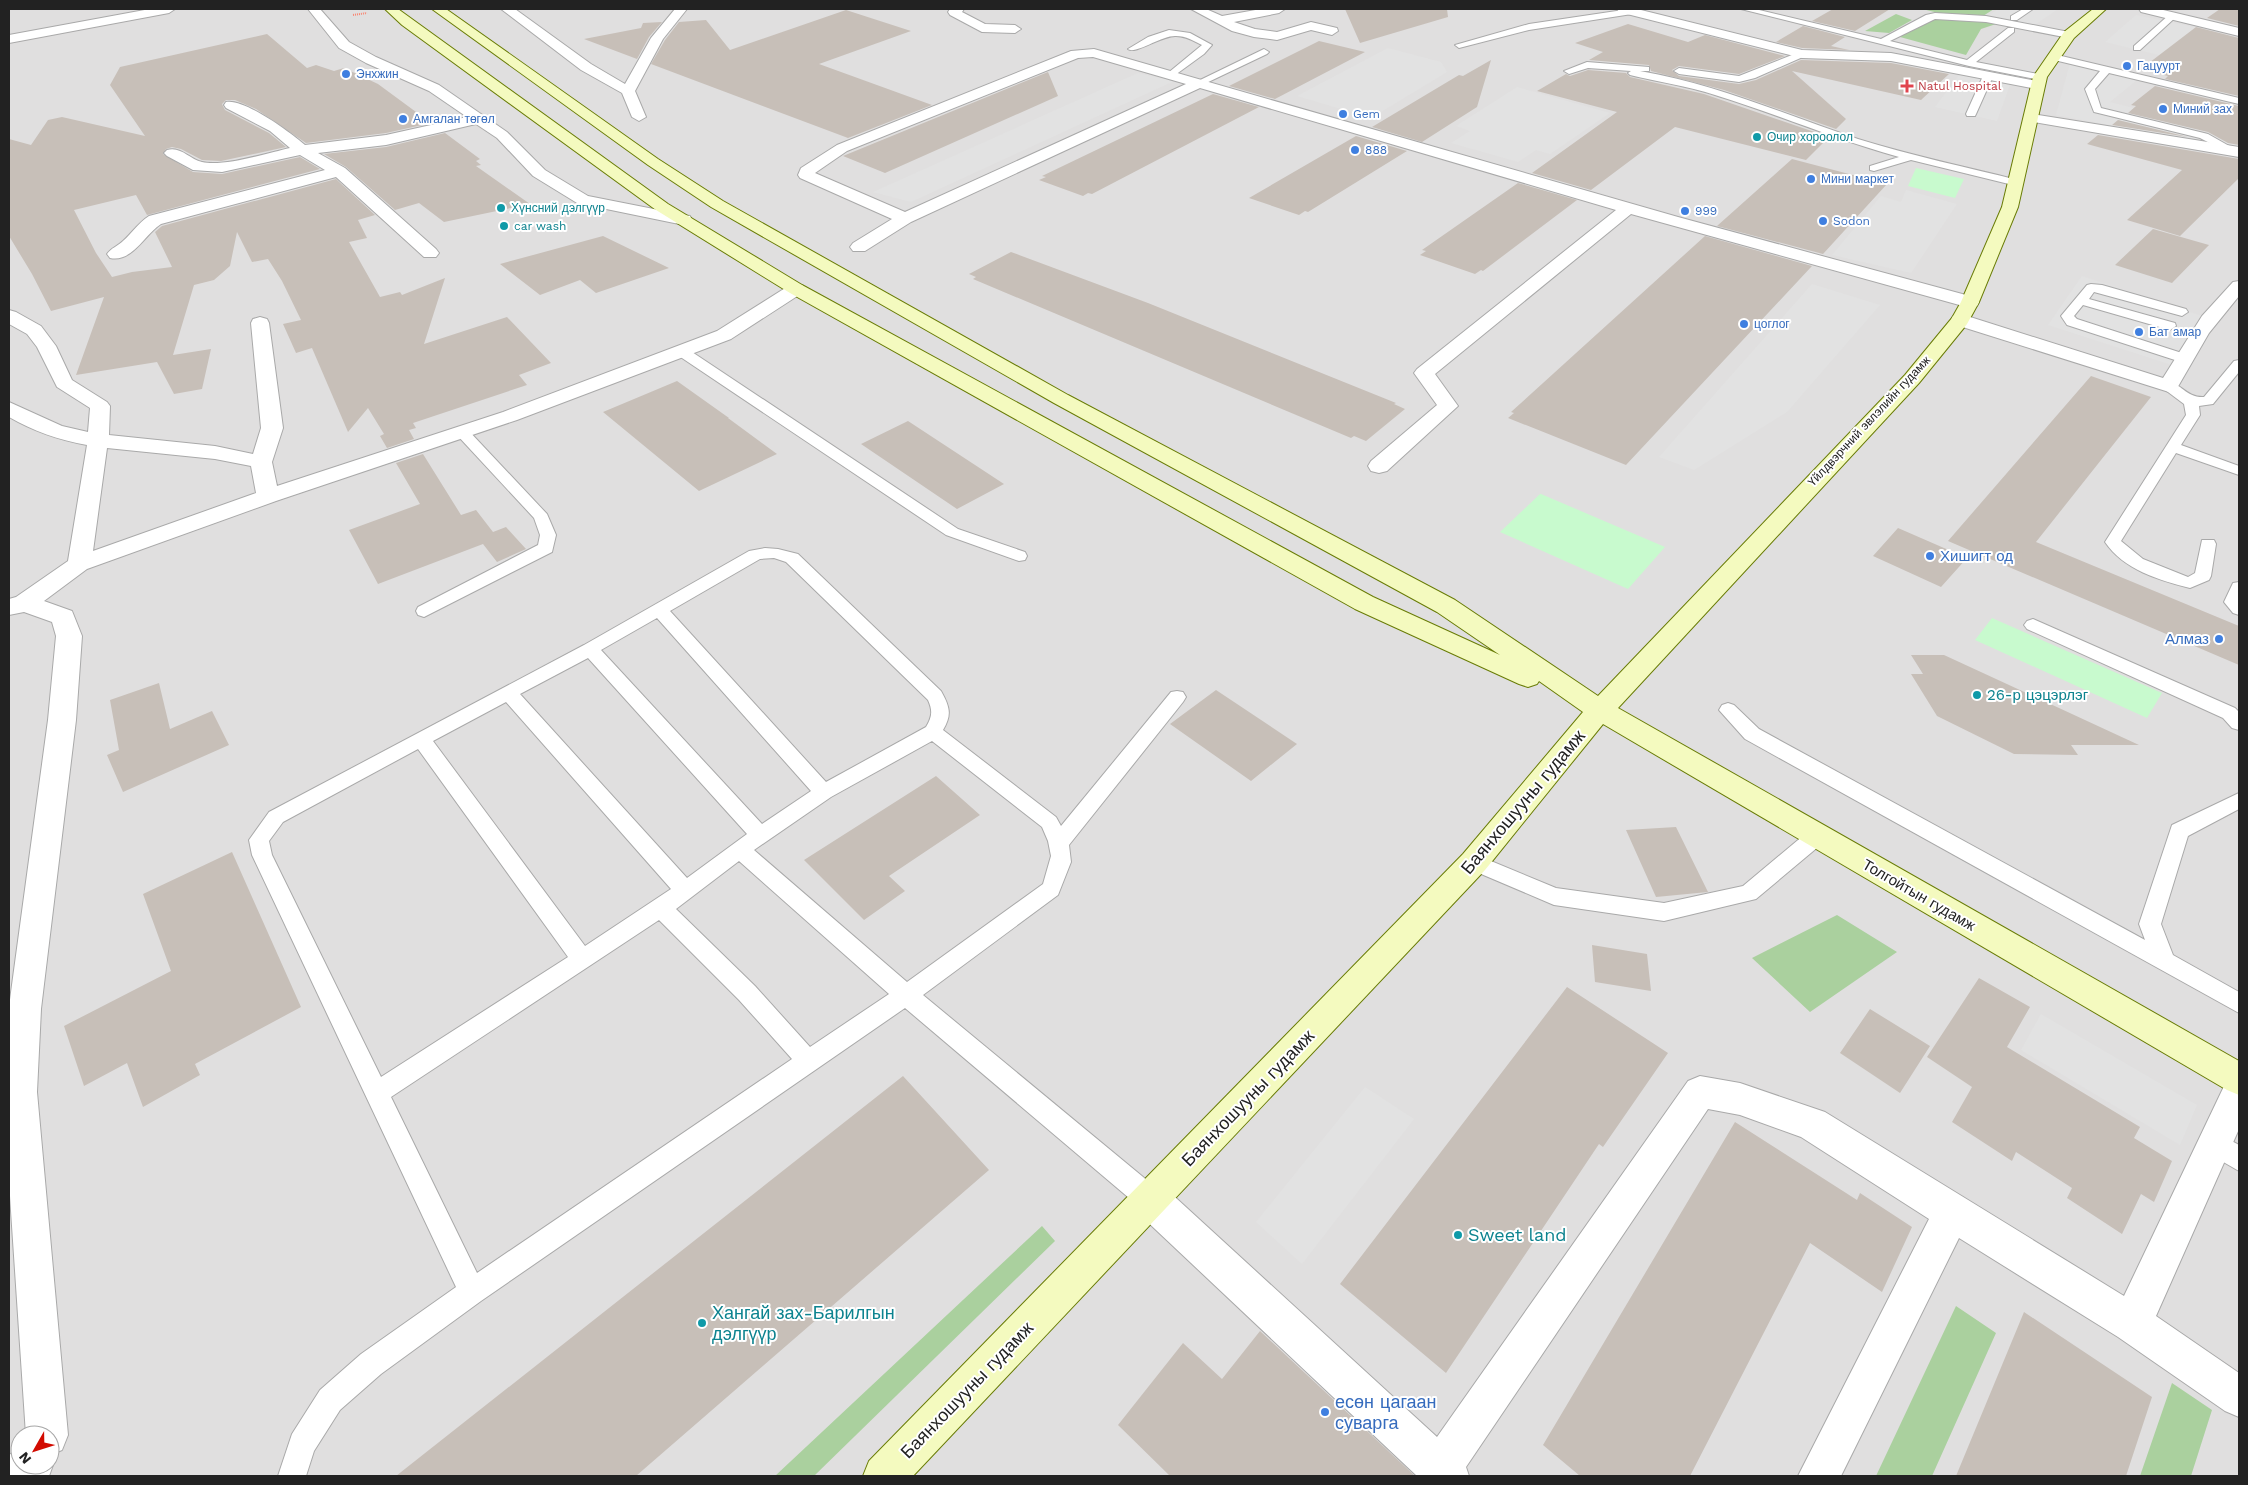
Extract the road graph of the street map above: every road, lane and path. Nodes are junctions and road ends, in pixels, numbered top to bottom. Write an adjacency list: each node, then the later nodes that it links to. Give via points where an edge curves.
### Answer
1 (166, 9): 17 (street)
2 (391, 9): 16 (path); 59 (main road)
3 (438, 9): 97 (main road, via 717,204 1060,399 1446,606)
4 (507, 9): 43 (street, via 586,67)
5 (681, 9): 43 (street, via 657,38)
6 (958, 9): 22 (street, via 954,12 982,28)
7 (1197, 9): 20 (street)
8 (1279, 9): 20 (street)
9 (1745, 9): 21 (lane)
10 (2029, 9): 19 (lane)
11 (2100, 9): 26 (main road, Үйлдвэрчний эвлэлийн гудамж)
12 (2145, 9): 18 (street)
13 (92, 10): 17 (street)
14 (1627, 10): 29 (lane, via 1529,27); 33 (street)
15 (1801, 12): 21 (lane)
16 (319, 14): 49 (street, via 344,45 434,88)
17 (128, 16): 27 (street)
18 (2173, 16): 25 (street); 30 (lane)
19 (2014, 18)
20 (1222, 20): 24 (street, via 1254,33 1277,36 1311,26)
21 (1789, 20): 28 (lane)
22 (1015, 29)
23 (2011, 30): 35 (lane)
24 (1332, 31)
25 (2239, 32)
26 (2069, 36): 28 (lane, via 1986,19 1935,16); 34 (main road, Үйлдвэрчний эвлэлийн гудамж)
27 (9, 39)
28 (1882, 42): 35 (lane)
29 (1459, 45)
30 (2137, 48)
31 (1132, 49): 39 (lane, via 1159,34 1172,32 1197,38 1208,45)
32 (1264, 52): 42 (lane)
33 (1802, 54): 37 (lane, via 1739,79 1669,70 1587,65); 40 (street, via 1891,57)
34 (2053, 57): 36 (lane); 41 (main road, Үйлдвэрчний эвлэлийн гудамж)
35 (1968, 63): 41 (lane)
36 (2107, 69): 44 (lane); 51 (lane, via 2090,89 2097,110 2204,136)
37 (1569, 71)
38 (1633, 73): 53 (lane, via 1692,84 1855,141)
39 (1171, 75): 42 (street); 58 (street, via 1094,53 1076,54 842,148 806,175)
40 (1988, 76): 41 (street); 46 (lane)
41 (2038, 81): 48 (main road, Үйлдвэрчний эвлэлийн гудамж)
42 (1199, 83): 57 (street); 58 (street)
43 (628, 91): 47 (street)
44 (2239, 101)
45 (231, 105): 50 (street, via 275,128)
46 (1971, 114)
47 (639, 117)
48 (2032, 118): 51 (street); 56 (main road, Үйлдвэрчний эвлэлийн гудамж)
49 (480, 119): 50 (street, via 386,140); 59 (street, via 502,135 539,173 583,200)
50 (302, 150): 52 (street, via 210,168 199,167); 55 (street)
51 (2236, 152)
52 (172, 153)
53 (1911, 157): 54 (lane); 56 (lane)
54 (1874, 168)
55 (339, 171): 61 (street, via 155,220 141,229 127,250); 62 (street)
56 (2017, 183): 66 (main road, Үйлдвэрчний эвлэлийн гудамж)
57 (1629, 208): 66 (street); 82 (street, via 1424,373 1448,406)
58 (905, 218): 60 (street)
59 (684, 220): 64 (main road)
60 (859, 247)
61 (116, 254)
62 (430, 254)
63 (2239, 286): 73 (street, via 2220,305)
64 (796, 289): 72 (street, via 724,334); 97 (main road, via 1364,603)
65 (2080, 300): 67 (lane, via 2090,288 2098,288); 71 (lane); 73 (lane, via 2067,316 2072,322)
66 (1970, 302): 69 (main road, Үйлдвэрчний эвлэлийн гудамж)
67 (2182, 312)
68 (9, 316): 79 (street, via 34,330 46,346 64,383 100,406)
69 (1960, 320): 75 (street); 97 (main road, Үйлдвэрчний эвлэлийн гудамж, via 1912,379)
70 (260, 323): 81 (street, via 272,428)
71 (2170, 326)
72 (681, 351): 78 (street); 86 (lane, via 952,532)
73 (2183, 358): 75 (street)
74 (2239, 364): 76 (lane, via 2208,401)
75 (2169, 386): 76 (lane)
76 (2191, 402): 80 (lane, via 2193,415)
77 (9, 408): 79 (street, via 32,422 59,432)
78 (462, 432): 84 (street); 92 (lane, via 541,517 548,535 546,548)
79 (98, 440): 81 (street, via 208,452); 87 (street)
80 (2173, 447): 83 (lane); 85 (lane, via 2113,542 2121,553 2169,578 2190,583 2203,576)
81 (260, 462): 84 (street)
82 (1380, 466)
83 (2239, 471)
84 (268, 496): 87 (street)
85 (2208, 544)
86 (1019, 556)
87 (79, 564): 89 (street)
88 (2239, 587): 91 (lane, via 2232,602)
89 (17, 605): 125 (street, via 63,617 69,636 60,739 25,1010 20,1092)
90 (659, 609): 94 (lane); 100 (lane, via 754,555 781,553 792,558 935,696 942,708 941,718); 102 (lane)
91 (2239, 609)
92 (424, 612)
93 (2032, 625): 99 (lane, via 2229,713)
94 (590, 649): 95 (lane); 104 (lane)
95 (508, 692): 101 (lane); 109 (lane)
96 (1177, 697): 106 (lane)
97 (1600, 710): 105 (main road, Толгойтын гудамж); 108 (main road, Баянхошууны гудамж)
98 (1728, 710): 112 (lane, via 1752,734)
99 (2239, 723)
100 (932, 732): 102 (lane); 106 (lane, via 1050,822)
101 (421, 739): 111 (lane); 118 (lane, via 276,817 259,840 262,856)
102 (824, 792): 104 (lane)
103 (2239, 800): 112 (lane, via 2179,831 2150,924)
104 (760, 835): 107 (lane)
105 (1817, 836): 108 (lane, via 1749,893 1664,912 1554,896); 116 (main road, Толгойтын гудамж)
106 (1060, 842): 113 (lane, via 1062,863 1051,889)
107 (740, 850): 109 (lane); 113 (lane)
108 (1474, 862): 120 (main road, Баянхошууны гудамж)
109 (685, 890): 110 (lane)
110 (661, 908): 111 (lane); 115 (lane)
111 (583, 960): 118 (lane)
112 (2164, 960): 114 (lane)
113 (906, 995): 115 (lane); 120 (lane)
114 (2239, 1002)
115 (808, 1061): 122 (lane)
116 (2239, 1079)
117 (2239, 1091): 119 (street)
118 (377, 1093): 122 (lane)
119 (2227, 1151): 123 (street)
120 (1151, 1200): 126 (street); 128 (main road, Баянхошууны гудамж)
121 (1952, 1213): 123 (street); 126 (street, via 1812,1124 1740,1099 1700,1092); 129 (street)
122 (472, 1292): 127 (lane, via 370,1364 330,1400 302,1444)
123 (2132, 1323): 124 (street)
124 (2239, 1396)
125 (46, 1425)
126 (1444, 1472)
127 (292, 1476)
128 (884, 1476)
129 (1819, 1476)

